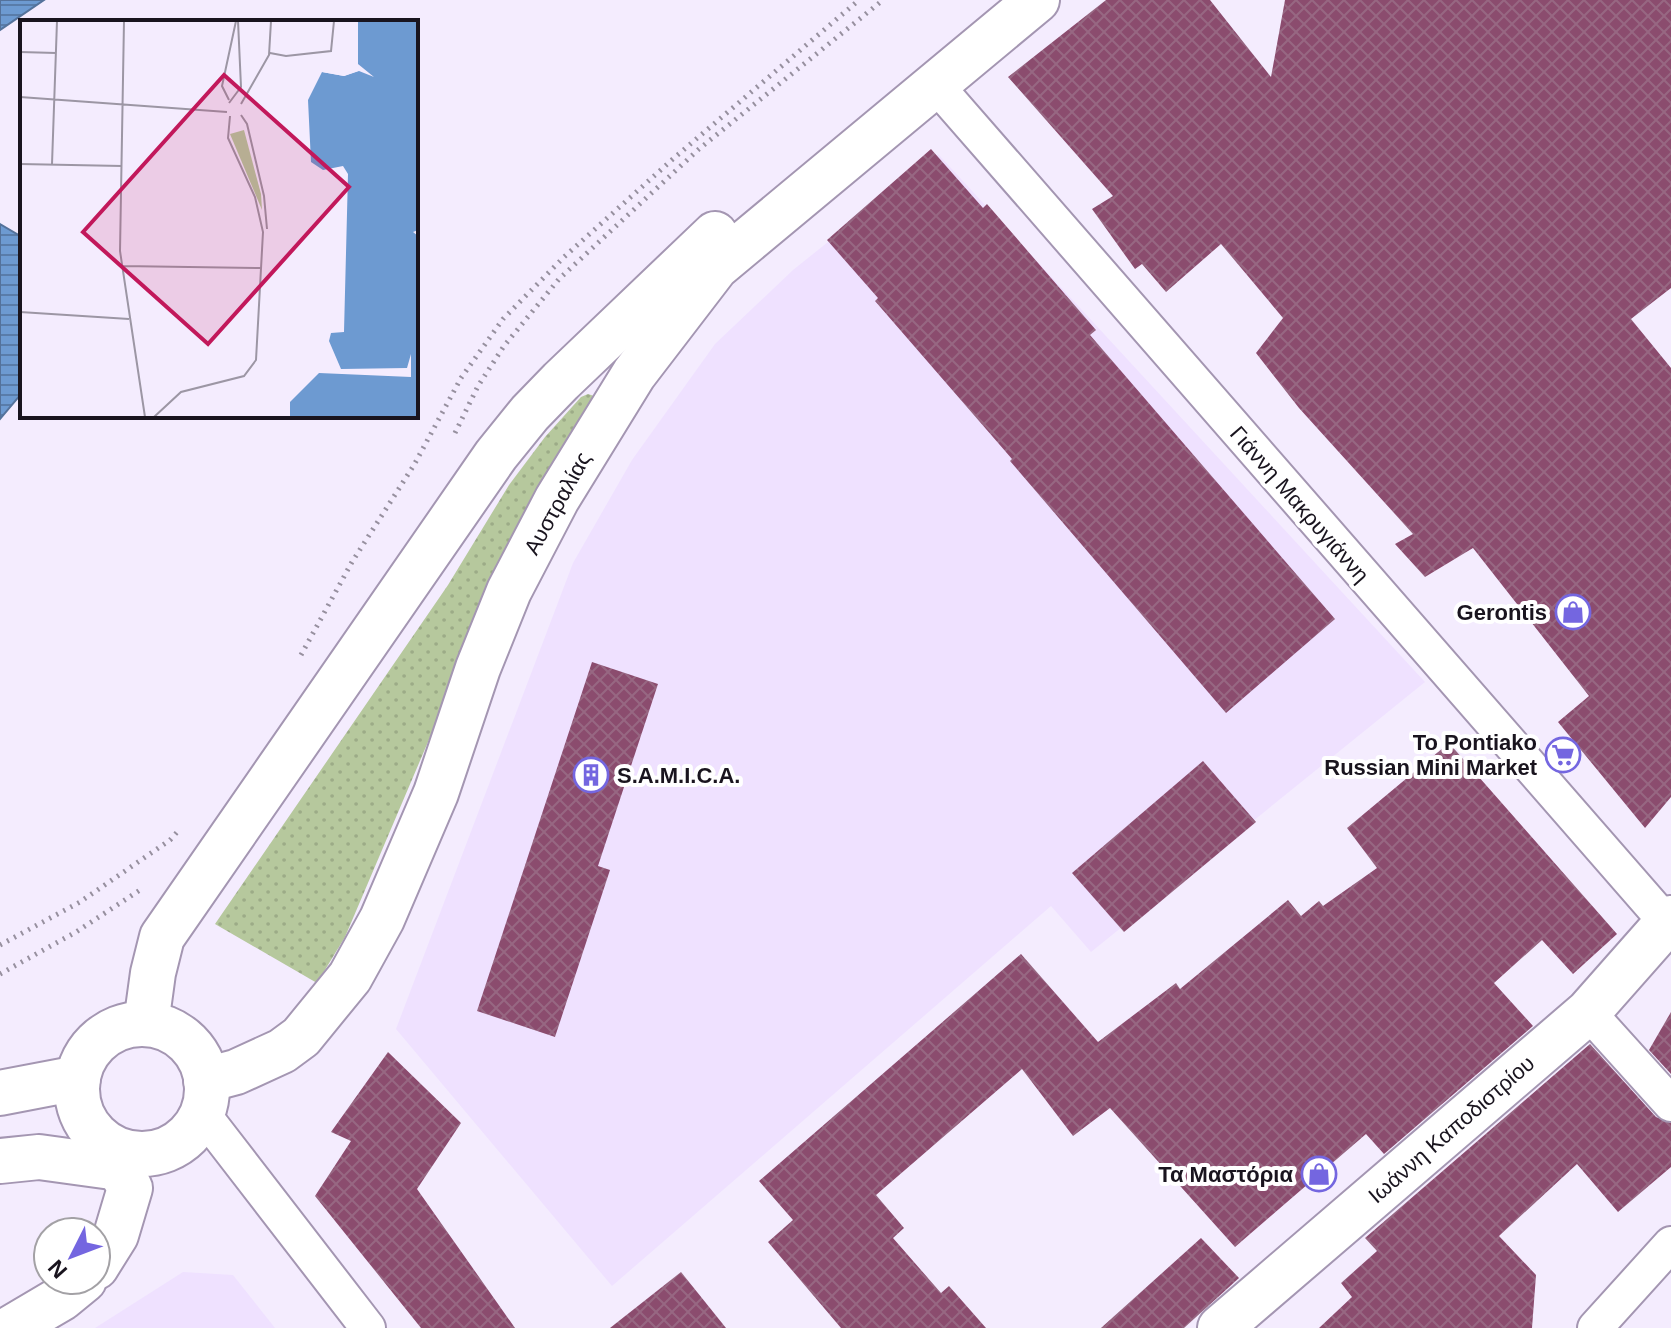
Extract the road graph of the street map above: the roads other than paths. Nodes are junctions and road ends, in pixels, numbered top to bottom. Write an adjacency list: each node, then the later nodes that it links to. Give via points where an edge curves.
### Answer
1 (1002, 0): 6 (main road, via 702,245 530,413 162,937)
2 (1037, 0): 3 (main road, Αυστραλίας)
3 (934, 83): 4 (street, Γιάννη Μακρυγιάννη); 9 (main road, Αυστραλίας, via 716,267 634,374 557,499 509,591 436,793 382,919 350,977 301,1037)
4 (1669, 921): 5 (main road, Ιωάννη Καποδιστρίου)
5 (1588, 1012): 10 (street); 18 (main road, Ιωάννη Καποδιστρίου)
6 (146, 1024): 7 (main road, via 109,1031 81,1063); 9 (main road, via 173,1031 191,1045 202,1063)
7 (78, 1078): 8 (main road); 12 (main road, via 78,1104 85,1122)
8 (0, 1093)
9 (204, 1096): 12 (main road, via 197,1125 176,1144); 17 (street)
10 (1671, 1104)
11 (0, 1161): 12 (main road)
12 (128, 1161): 13 (main road, via 130,1188)
13 (112, 1241)
14 (1671, 1244): 19 (street)
15 (64, 1296): 16 (main road)
16 (11, 1328)
17 (368, 1328)
18 (1220, 1328)
19 (1595, 1328)

